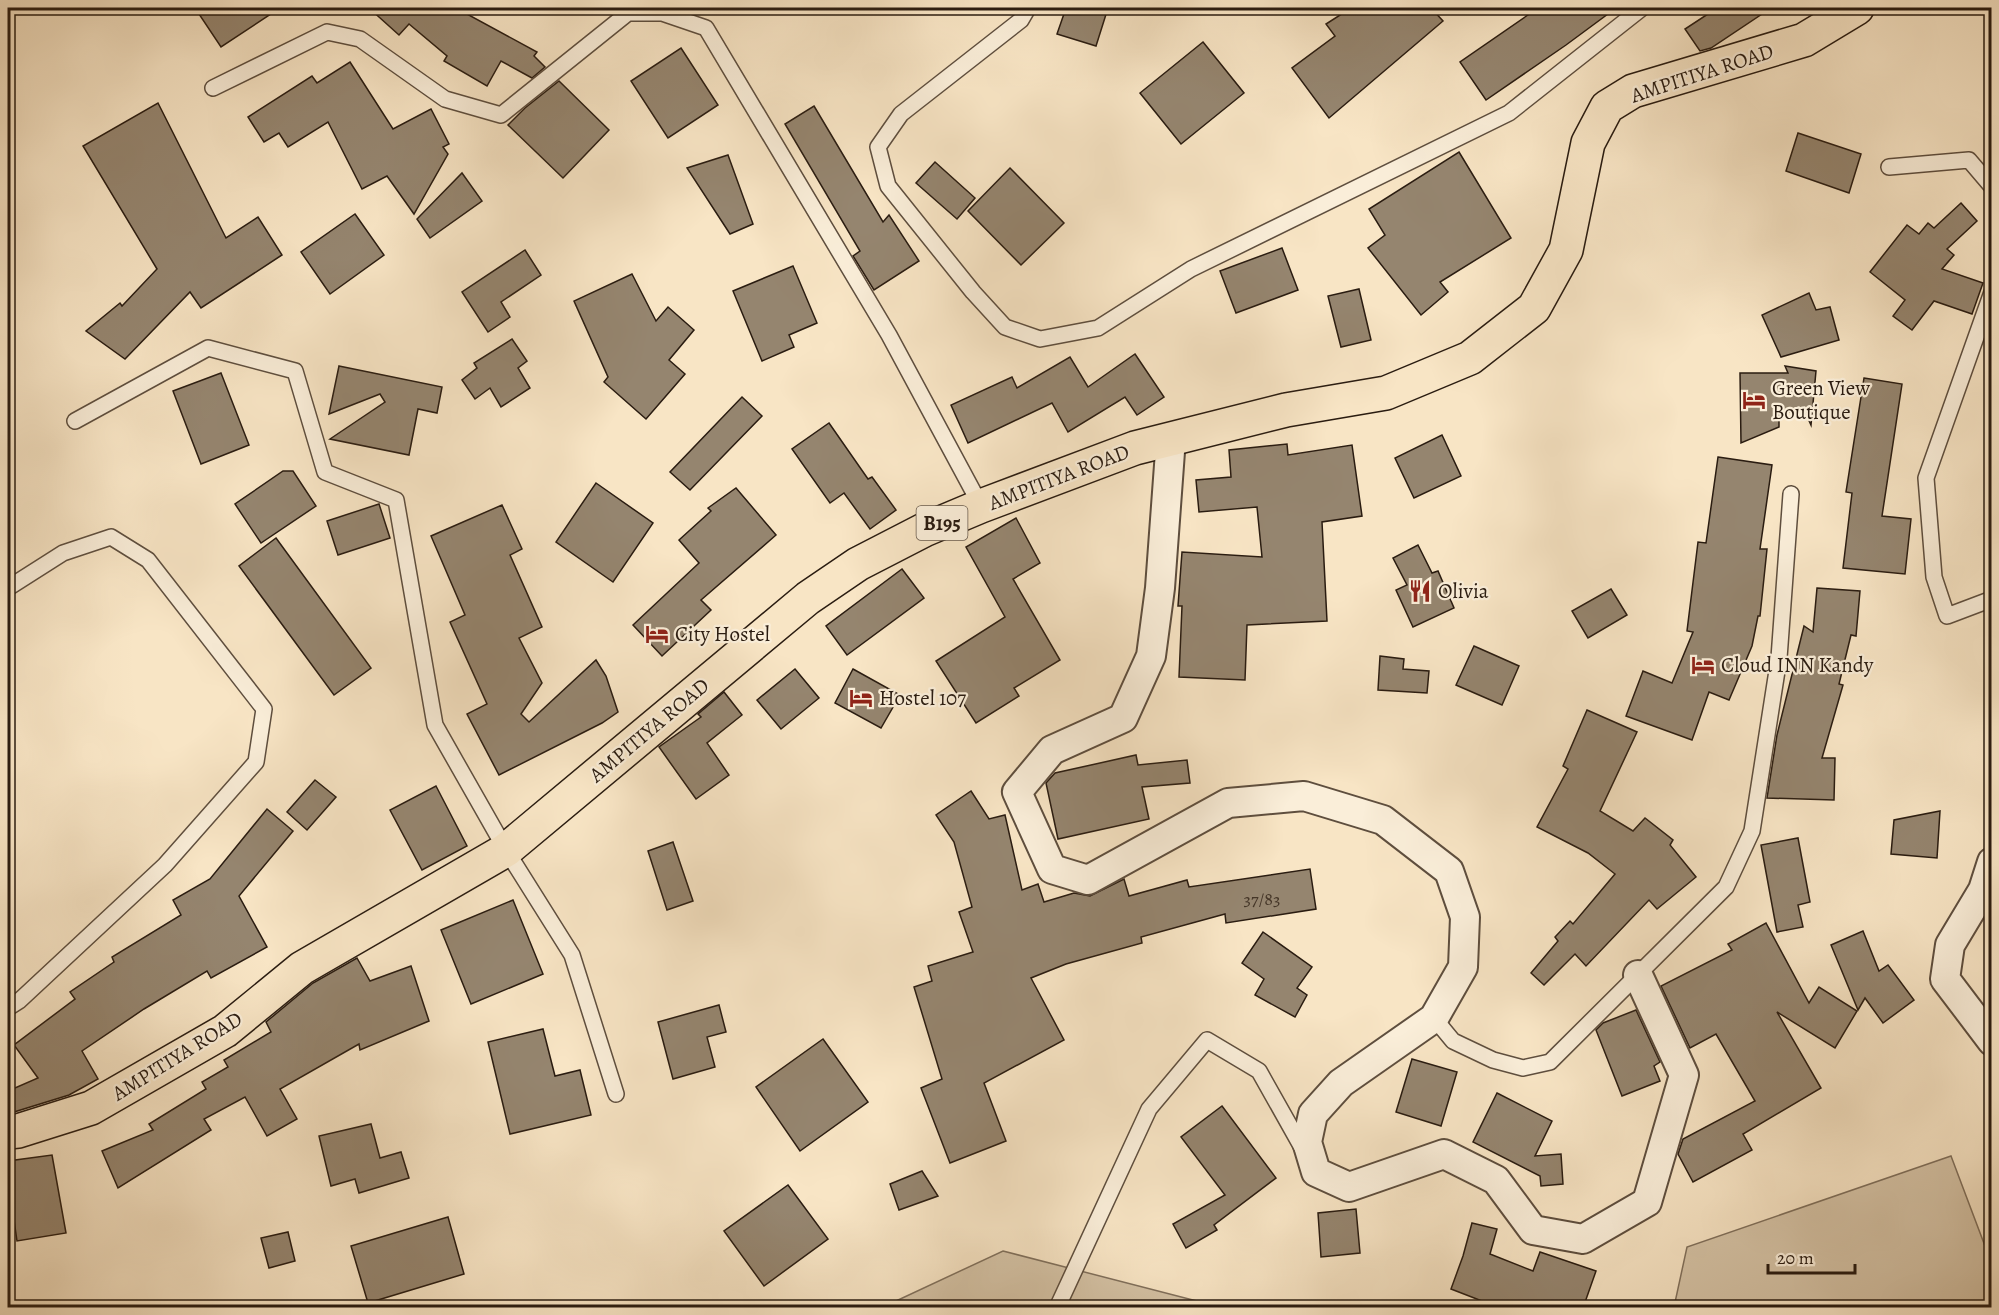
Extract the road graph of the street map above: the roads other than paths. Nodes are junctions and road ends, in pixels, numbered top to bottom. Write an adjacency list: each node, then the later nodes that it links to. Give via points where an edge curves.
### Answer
1 (1028, 8): 2 (lane, via 1021,20 901,114 878,147 888,186 973,292 1005,327 1040,339 1098,327 1191,269 1509,112)
2 (1642, 8)
3 (1857, 8): 9 (main road, AMPITIYA ROAD / B195, via 1804,40 1634,91 1607,107 1588,143 1566,250 1534,308 1470,358 1386,393 1286,410)
4 (213, 88): 11 (lane, via 327,32 360,39 445,99 501,115 628,14 662,13 706,28 889,335)
5 (1889, 167): 6 (lane, via 1969,160)
6 (1992, 187)
7 (1992, 292): 13 (lane, via 1926,478 1934,577 1947,616)
8 (75, 421): 14 (lane, via 208,348 294,371 325,472 396,500 435,725)
9 (1171, 438): 11 (main road, AMPITIYA ROAD / B195); 18 (street, via 1151,656 1123,718 1052,750 1017,792 1053,869 1088,880 1228,803 1304,796 1383,820 1449,871 1465,917 1463,967)
10 (1791, 494): 16 (lane, via 1779,658 1752,831 1726,887)
11 (981, 506): 14 (main road, AMPITIYA ROAD / B195, via 858,564 808,598)
12 (8, 588): 17 (lane, via 63,553 111,537 148,560 264,709 255,762 165,865)
13 (1992, 599)
14 (506, 850): 20 (lane, via 572,955); 21 (main road, AMPITIYA ROAD / B195, via 302,968 225,1031 91,1108)
15 (1992, 862): 19 (street, via 1983,890 1950,945 1945,979)
16 (1638, 975): 18 (lane, via 1550,1062 1523,1068 1493,1060 1453,1041); 22 (street, via 1684,1075 1647,1202 1582,1239 1533,1230 1496,1180 1444,1154 1348,1187)
17 (8, 1008)
18 (1434, 1018): 22 (street, via 1341,1083 1313,1113 1307,1142)
19 (1992, 1041)
20 (616, 1094)
21 (8, 1132)
22 (1316, 1172): 23 (lane, via 1259,1071 1207,1040 1149,1109)
23 (1057, 1308)

